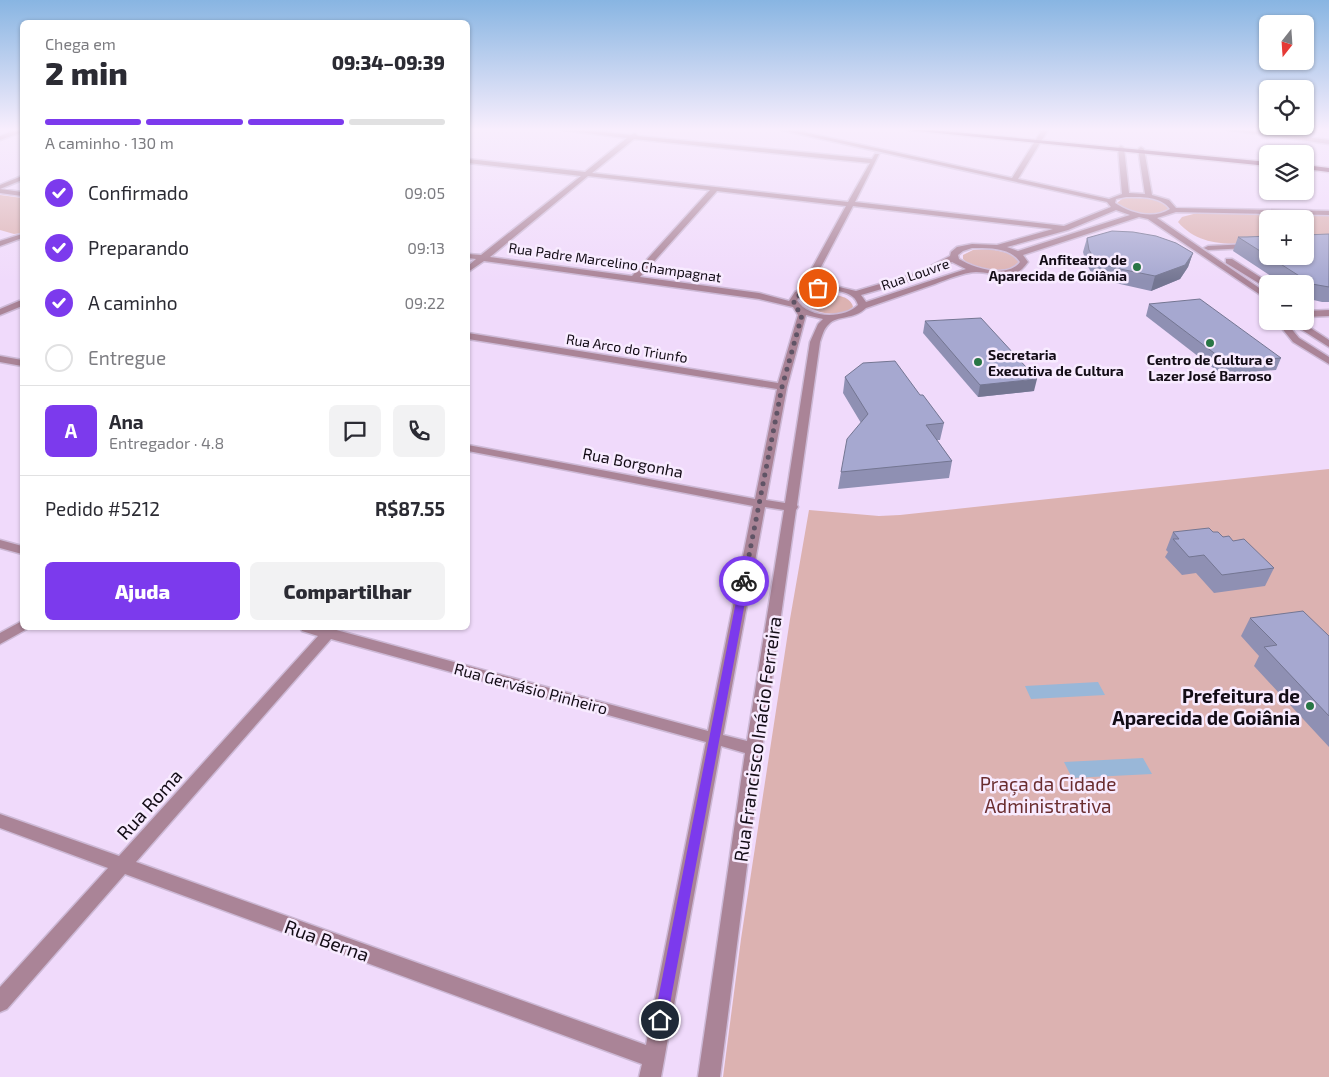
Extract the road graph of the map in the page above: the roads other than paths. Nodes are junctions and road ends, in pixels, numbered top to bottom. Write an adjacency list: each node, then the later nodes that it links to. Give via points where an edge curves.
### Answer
1 (16, 180): 8 (street)
2 (578, 180): 31 (street)
3 (634, 180): 9 (street)
4 (863, 180): 14 (street)
5 (1015, 180): 15 (street)
6 (1124, 180): 12 (street)
7 (1146, 180): 13 (street)
8 (0, 187)
9 (716, 189): 14 (street); 34 (street)
10 (0, 191): 11 (street)
11 (20, 194)
12 (1126, 195): 13 (street); 15 (street, via 1119,196)
13 (1149, 197): 16 (street)
14 (852, 203): 21 (street); 36 (street)
15 (1113, 204): 18 (street); 21 (street)
16 (1172, 207): 17 (street); 20 (street)
17 (1329, 213)
18 (1139, 215): 19 (street); 28 (street)
19 (1149, 216): 20 (street); 37 (street)
20 (1163, 216): 27 (street)
21 (1065, 228): 26 (street)
22 (0, 234): 23 (street)
23 (19, 237): 24 (street)
24 (0, 244)
25 (1259, 245): 27 (street)
26 (996, 247): 28 (street); 30 (street, Rua Louvre, via 966,247 956,251)
27 (1208, 248): 35 (street)
28 (1017, 254): 33 (street, via 1024,262 1017,270)
29 (470, 256): 31 (street, Rua Padre Marcelino Champagnat)
30 (954, 257): 33 (street, via 963,266); 38 (street, Rua Louvre, via 930,271)
31 (482, 258): 32 (street); 34 (street, Rua Padre Marcelino Champagnat)
32 (470, 268)
33 (977, 270): 41 (street, Rua Louvre, via 958,273)
34 (634, 278): 39 (street, Rua Padre Marcelino Champagnat)
35 (1259, 279)
36 (801, 292): 38 (street, Rua Padre Marcelino Champagnat, via 826,288); 39 (street, Rua Padre Marcelino Champagnat); 42 (street, Rua Francisco Inácio Ferreira, via 794,300)
37 (1259, 292)
38 (854, 294): 41 (street)
39 (759, 296): 42 (street, Rua Padre Marcelino Champagnat)
40 (20, 304): 43 (street)
41 (863, 306): 46 (street, Rua Louvre, via 856,313)
42 (797, 307): 46 (street, Rua Padre Marcelino Champagnat); 54 (street, Rua Francisco Inácio Ferreira, via 802,315)
43 (0, 312)
44 (1329, 313): 45 (street)
45 (1314, 314)
46 (831, 317): 57 (street, Rua Francisco Inácio Ferreira, via 823,324 815,342)
47 (1288, 330): 52 (street, via 1296,340)
48 (1308, 330): 50 (street)
49 (470, 336): 54 (street, Rua Arco do Triunfo)
50 (1329, 344)
51 (0, 359): 53 (street)
52 (1329, 361)
53 (20, 363)
54 (782, 387): 56 (street, Rua Francisco Inácio Ferreira)
55 (470, 448): 56 (street, Rua Borgonha)
56 (759, 503): 57 (street, Rua Borgonha); 64 (street, Rua Francisco Inácio Ferreira)
57 (792, 507): 65 (street, Rua Francisco Inácio Ferreira)
58 (0, 544): 59 (street)
59 (20, 549)
60 (20, 627): 63 (street)
61 (316, 630): 62 (street, Rua Gervásio Pinheiro)
62 (329, 633): 64 (street, Rua Gervásio Pinheiro); 67 (street, Rua Roma)
63 (0, 639)
64 (716, 739): 65 (street, Rua Gervásio Pinheiro); 69 (street, Rua Francisco Inácio Ferreira)
65 (754, 749): 71 (street, Rua Francisco Inácio Ferreira)
66 (0, 822): 67 (street, Rua Berna)
67 (122, 866): 68 (street, Rua Roma); 69 (street, Rua Berna)
68 (0, 1002)
69 (654, 1058): 70 (street, Rua Francisco Inácio Ferreira)
70 (650, 1077)
71 (708, 1077)

